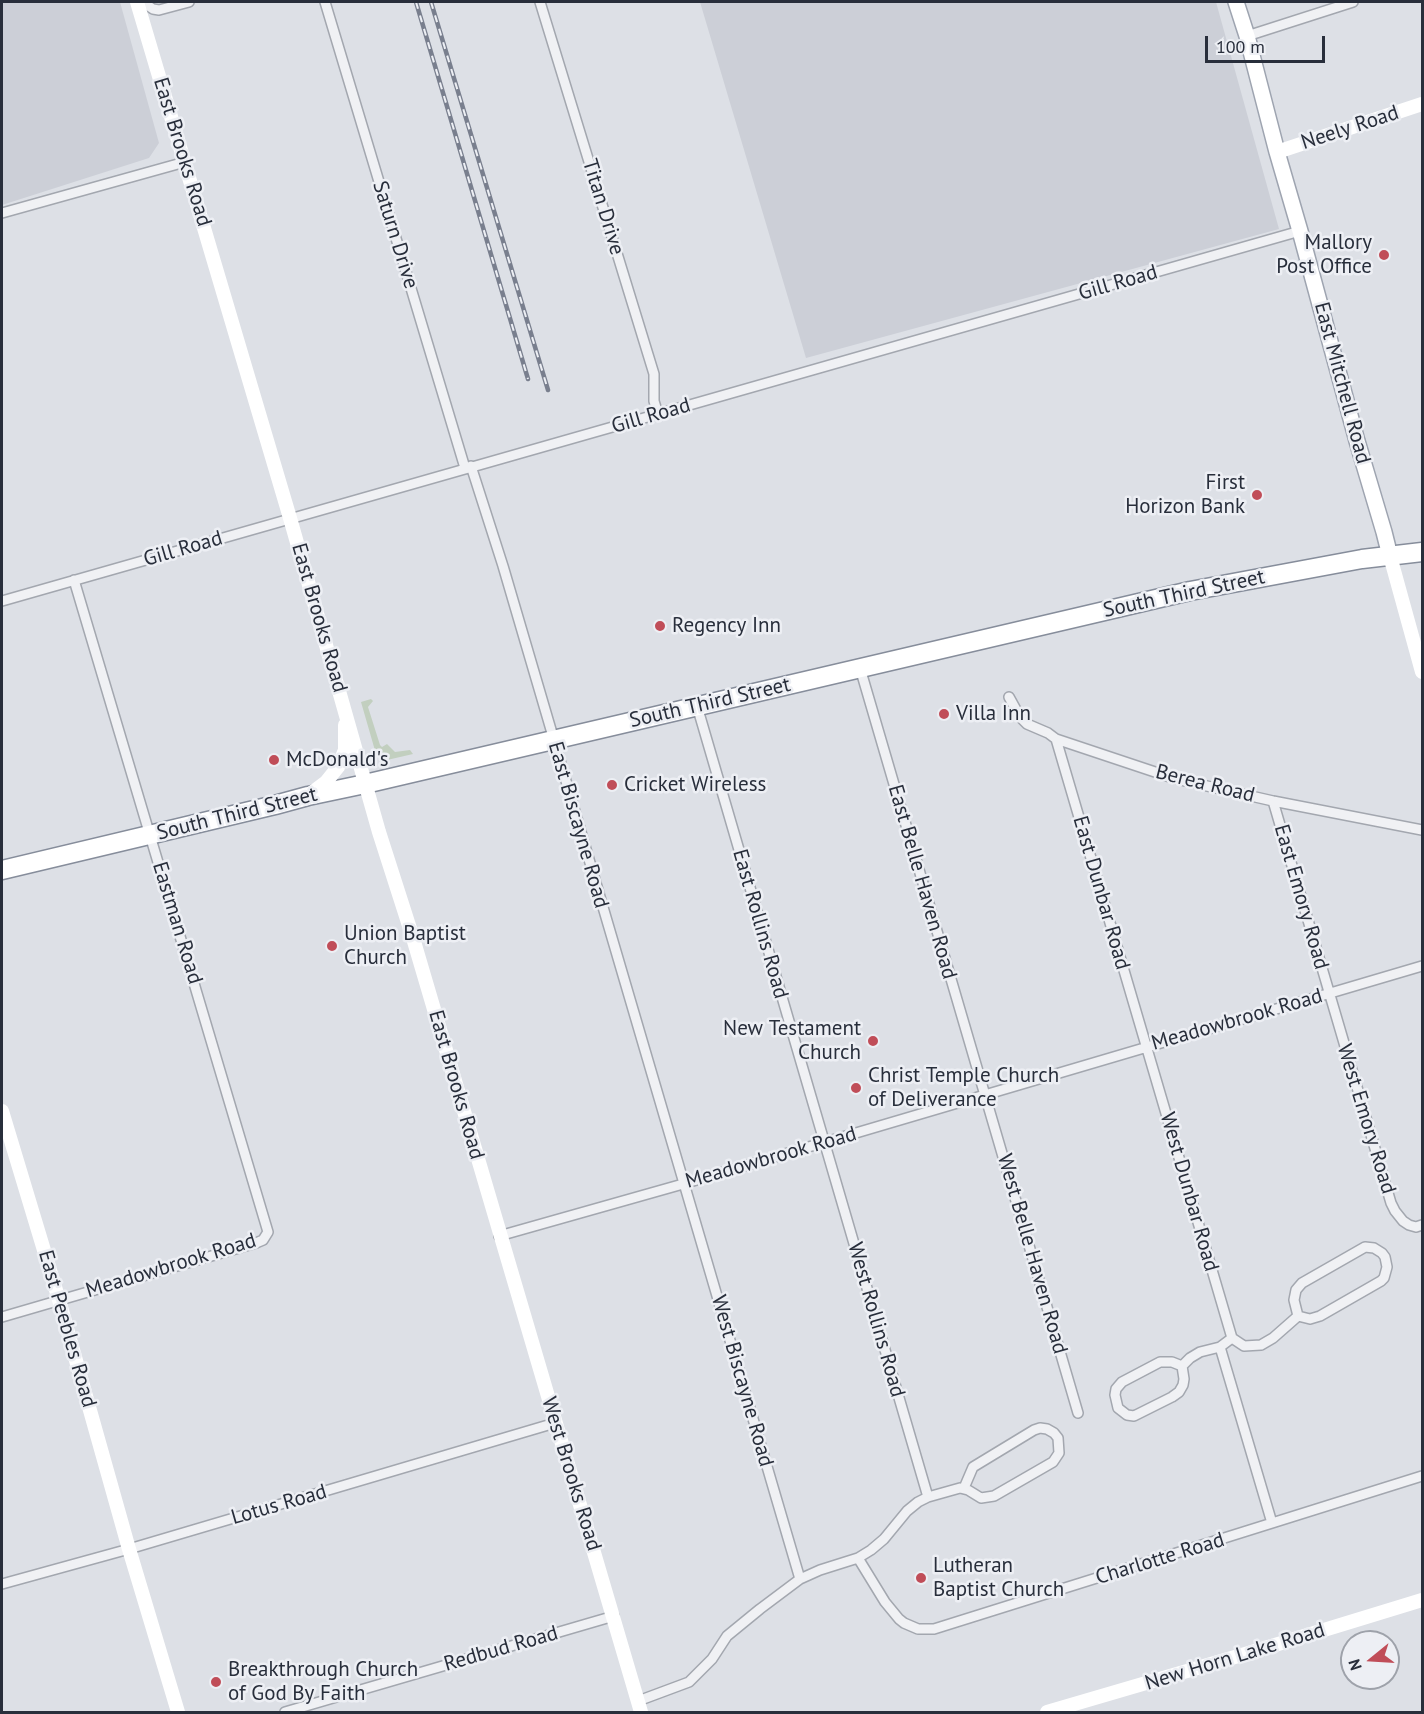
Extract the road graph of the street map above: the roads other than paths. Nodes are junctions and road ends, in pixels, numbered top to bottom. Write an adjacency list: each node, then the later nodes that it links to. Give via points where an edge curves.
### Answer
1 (189, 2): 6 (street, via 159,10)
2 (325, 2): 14 (street, Saturn Drive)
3 (540, 2): 13 (street, Titan Drive, via 654,374)
4 (1236, 2): 7 (main road, East Mitchell Road)
5 (1353, 2): 7 (street)
6 (143, 4): 10 (main road, East Brooks Road)
7 (1247, 36): 9 (main road, East Mitchell Road)
8 (1422, 104): 9 (main road, Neely Road)
9 (1276, 152): 12 (main road, East Mitchell Road)
10 (185, 162): 11 (street); 15 (main road, East Brooks Road)
11 (2, 213)
12 (1300, 231): 13 (street, Gill Road); 17 (main road, East Mitchell Road)
13 (657, 414): 14 (street, Gill Road)
14 (468, 467): 15 (street, Gill Road); 26 (street, East Biscayne Road, via 503,566)
15 (290, 518): 18 (street, Gill Road); 24 (main road, East Brooks Road)
16 (1422, 552): 17 (highway, South Third Street)
17 (1390, 556): 20 (highway, South Third Street, via 1190,591); 21 (main road)
18 (74, 580): 19 (street, Gill Road); 31 (street, Eastman Road)
19 (2, 601)
20 (860, 668): 23 (highway, South Third Street); 36 (street, East Belle Haven Road)
21 (1422, 672)
22 (1009, 697): 25 (street, Berea Road, via 1027,724)
23 (697, 706): 26 (highway, South Third Street); 38 (street, East Rollins Road)
24 (345, 708): 27 (main road, East Brooks Road); 28 (main road, via 344,754 326,782)
25 (1056, 739): 29 (street, Berea Road, via 1176,779); 35 (street, East Dunbar Road)
26 (553, 740): 27 (highway, South Third Street); 39 (street, East Biscayne Road)
27 (366, 784): 28 (highway, South Third Street); 42 (main road, East Brooks Road)
28 (308, 796): 31 (highway, South Third Street)
29 (1273, 801): 30 (street, Berea Road); 34 (street, East Emory Road)
30 (1422, 830)
31 (150, 835): 32 (highway, South Third Street); 41 (street, Eastman Road)
32 (2, 870)
33 (1422, 966): 34 (street, Meadowbrook Road)
34 (1329, 994): 35 (street, Meadowbrook Road); 40 (street, West Emory Road, via 1395,1211 1409,1225)
35 (1146, 1047): 36 (street, Meadowbrook Road); 46 (street, West Dunbar Road)
36 (986, 1095): 38 (street, Meadowbrook Road); 49 (street, West Belle Haven Road)
37 (2, 1111): 43 (main road, East Peebles Road)
38 (824, 1142): 39 (street, Meadowbrook Road); 53 (street, West Rollins Road)
39 (683, 1184): 42 (street, Meadowbrook Road); 57 (street, West Biscayne Road)
40 (1422, 1225)
41 (268, 1232): 43 (street, Meadowbrook Road, via 256,1243)
42 (499, 1236): 50 (main road, West Brooks Road)
43 (58, 1300): 45 (street, Meadowbrook Road); 55 (main road, East Peebles Road)
44 (1298, 1316): 44 (street, via 1317,1317 1381,1281 1386,1272 1385,1257 1367,1246 1302,1283 1294,1300); 46 (street, via 1261,1345 1239,1345)
45 (2, 1317)
46 (1232, 1338): 47 (street)
47 (1220, 1347): 48 (street, via 1197,1354); 54 (street)
48 (1182, 1366): 48 (street, via 1160,1362 1122,1382 1115,1395 1118,1408 1134,1416 1172,1397 1183,1385)
49 (1078, 1413)
50 (555, 1423): 55 (street, Lotus Road); 60 (main road, West Brooks Road)
51 (1422, 1476): 54 (street, Charlotte Road)
52 (964, 1488): 52 (street, via 981,1498 994,1496 1053,1462 1059,1452 1058,1438 1047,1429 1031,1431 972,1467); 53 (street)
53 (928, 1497): 56 (street, via 912,1506 882,1541)
54 (1272, 1523): 56 (street, Charlotte Road, via 928,1630 912,1627 894,1614)
55 (129, 1549): 58 (street, Lotus Road); 62 (main road, East Peebles Road)
56 (858, 1558): 57 (street)
57 (800, 1579): 61 (street, via 727,1636 712,1659 689,1682)
58 (2, 1584)
59 (1422, 1600): 64 (main road, New Horn Lake Road)
60 (614, 1616): 61 (main road, West Brooks Road); 63 (street, Redbud Road)
61 (640, 1707)
62 (178, 1713)
63 (285, 1713)
64 (1047, 1713)

